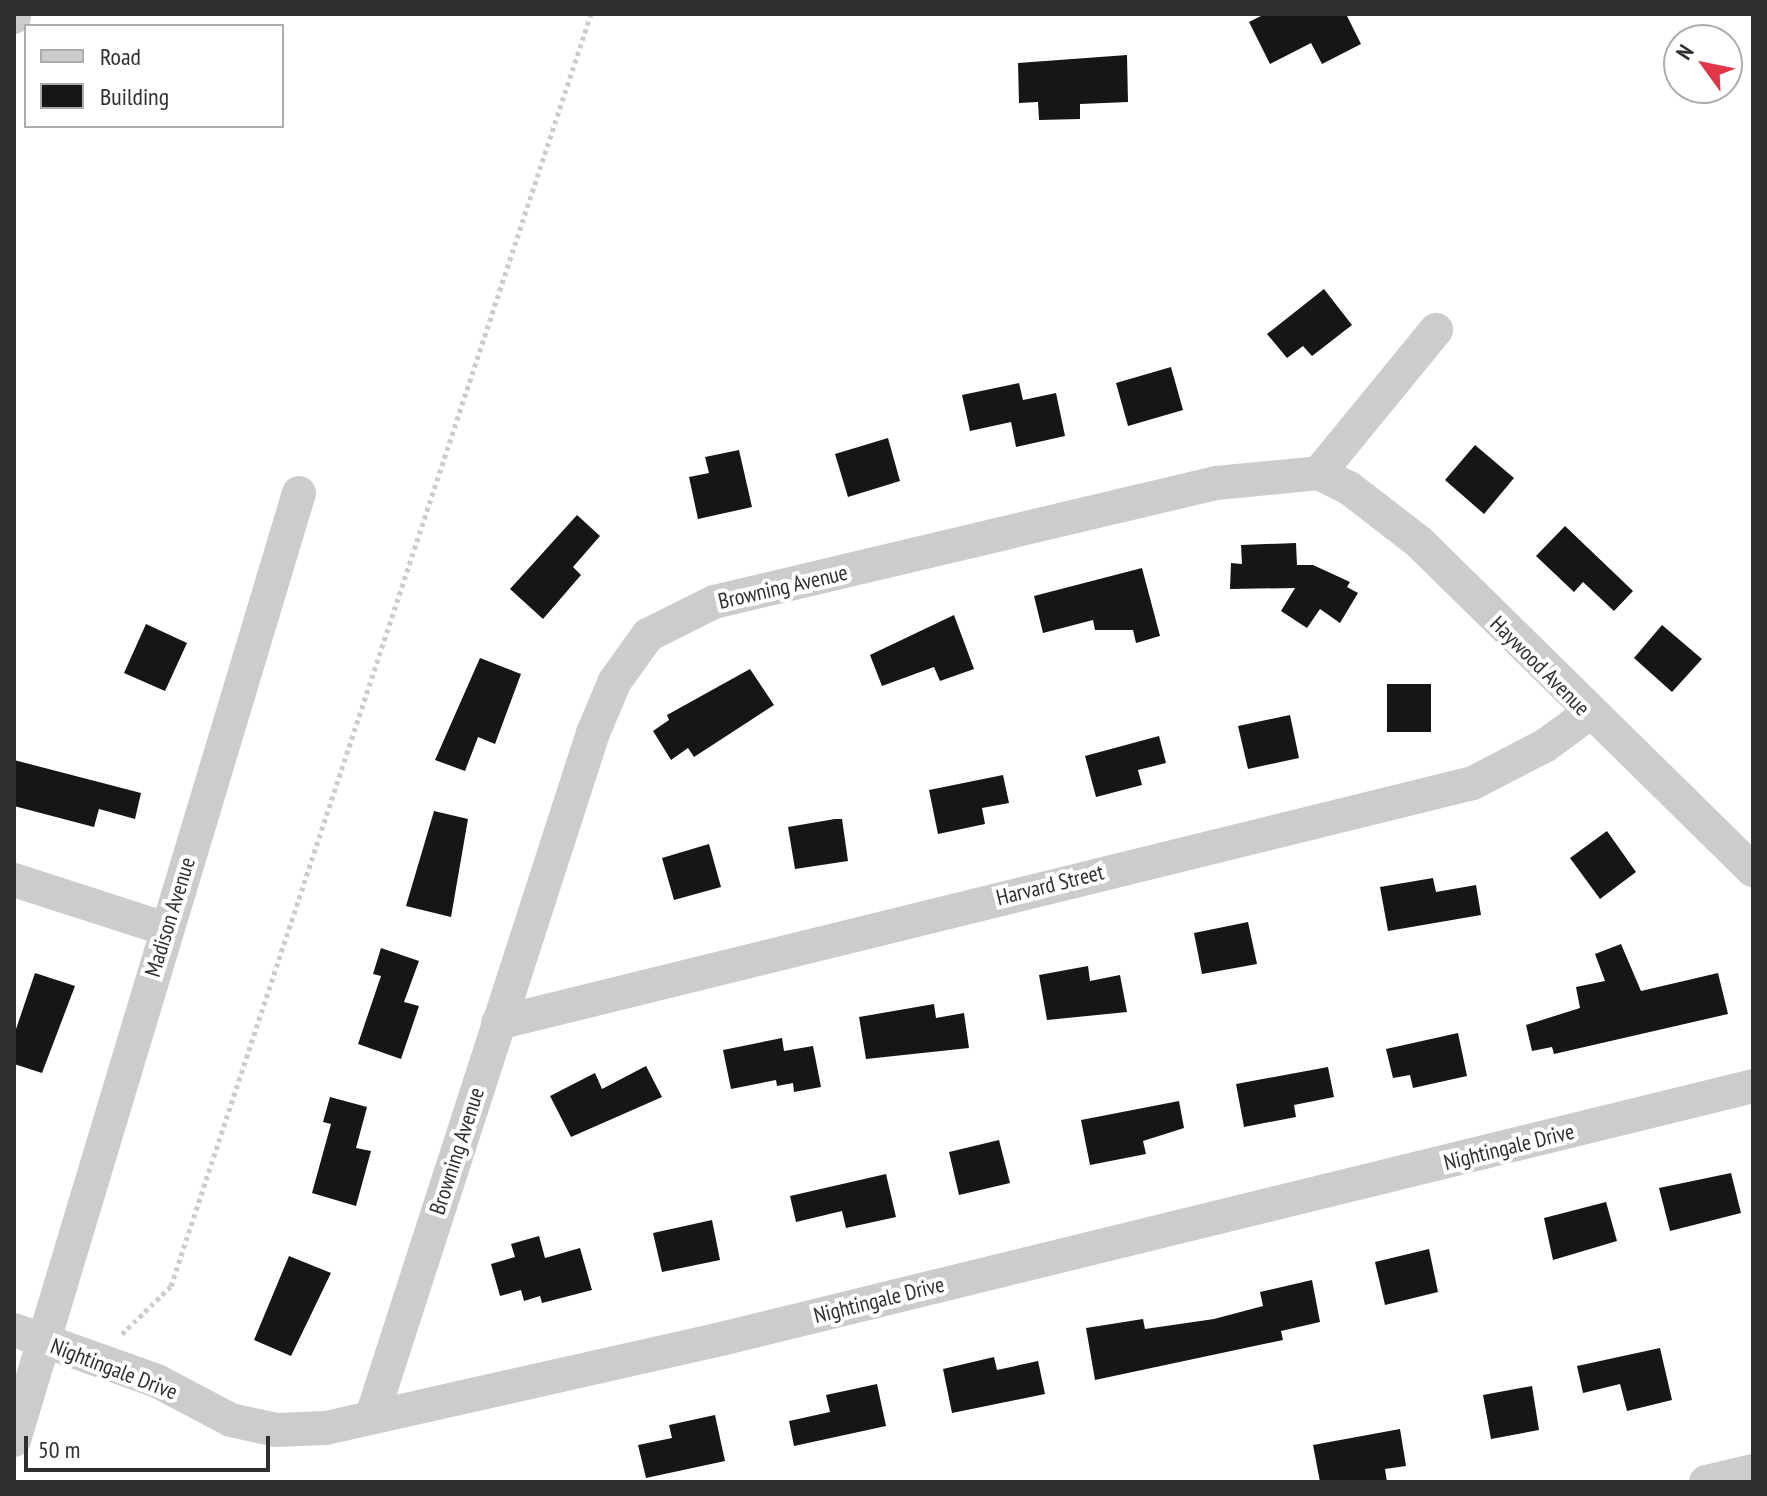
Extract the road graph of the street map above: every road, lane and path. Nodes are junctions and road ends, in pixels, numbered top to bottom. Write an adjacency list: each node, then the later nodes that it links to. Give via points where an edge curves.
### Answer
1 (591, 14): 12 (path, via 171,1286)
2 (1436, 330): 3 (street)
3 (1319, 473): 5 (street, Haywood Avenue, via 1349,488 1419,542); 9 (street, Browning Avenue, via 1216,483 714,602 648,635 615,681 593,733)
4 (299, 493): 8 (street, Madison Avenue)
5 (1588, 714): 6 (street, Haywood Avenue); 9 (street, Harvard Street, via 1473,783)
6 (1753, 870)
7 (14, 880): 8 (street)
8 (166, 929): 11 (street, Madison Avenue)
9 (498, 1023): 13 (street, Browning Avenue)
10 (1753, 1086): 13 (street, Nightingale Drive, via 721,1339)
11 (28, 1336): 12 (street, Nightingale Drive); 14 (street, Madison Avenue)
12 (95, 1360): 13 (street, Nightingale Drive, via 157,1381 231,1420 276,1430 326,1428)
13 (372, 1416)
14 (14, 1440)
15 (1753, 1471): 16 (street)
16 (1706, 1482)

